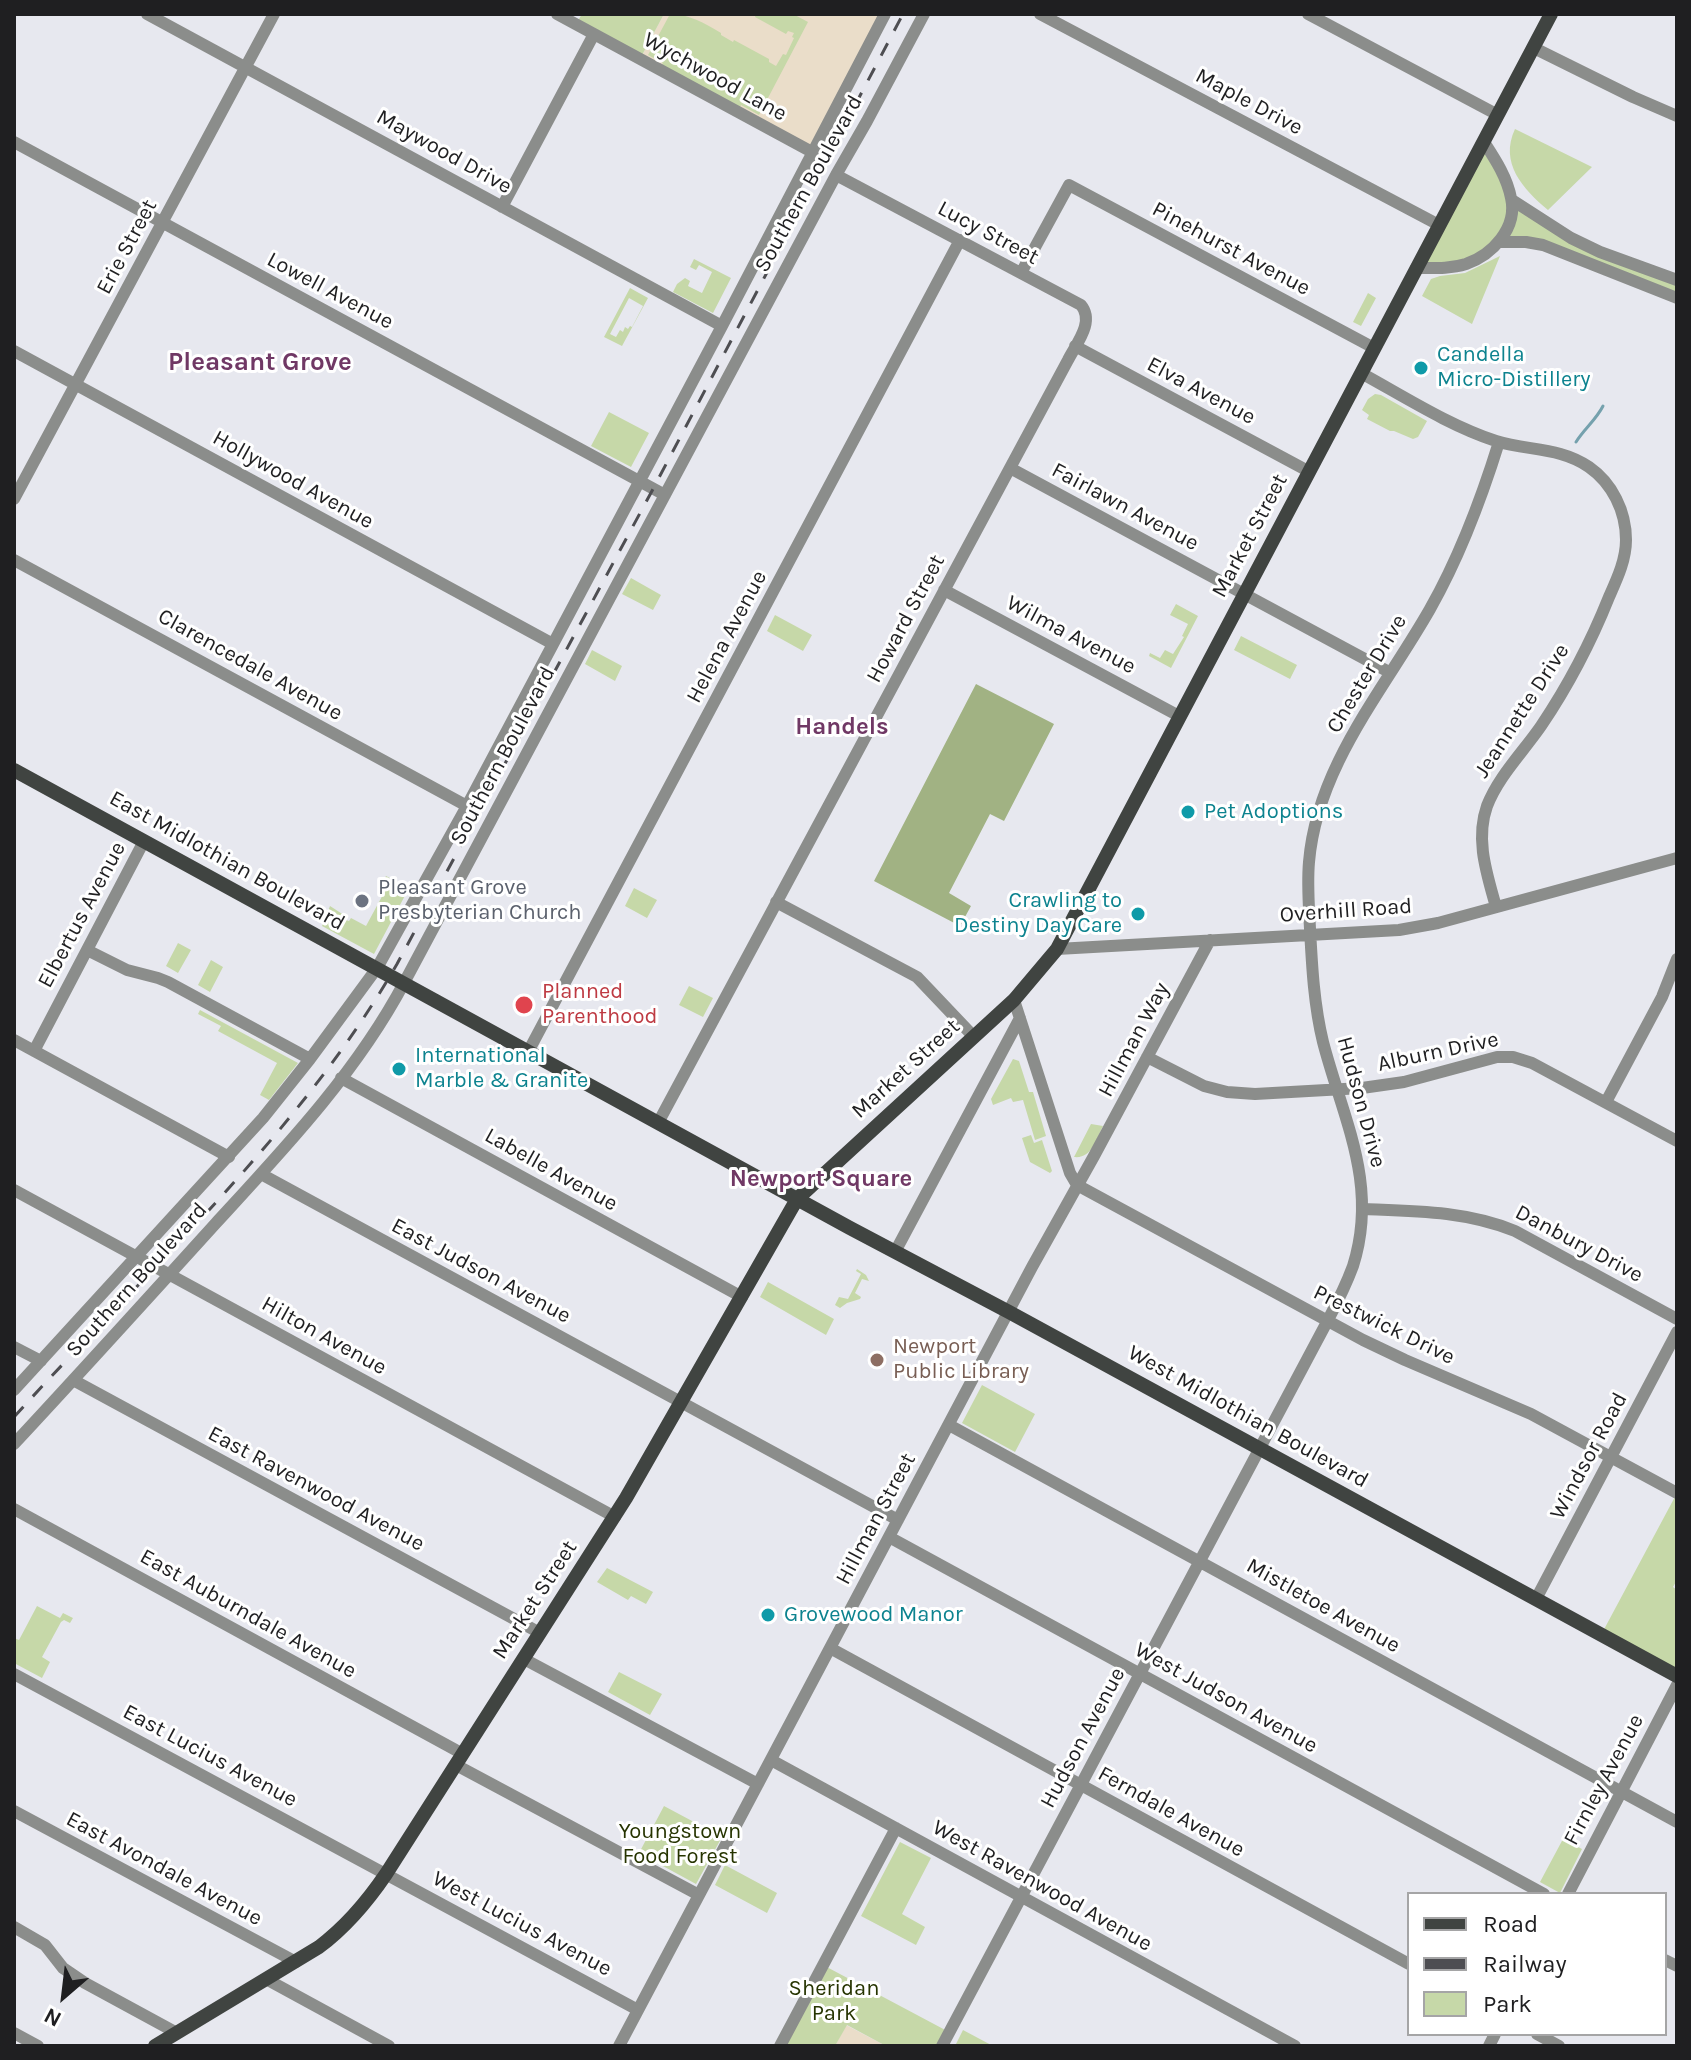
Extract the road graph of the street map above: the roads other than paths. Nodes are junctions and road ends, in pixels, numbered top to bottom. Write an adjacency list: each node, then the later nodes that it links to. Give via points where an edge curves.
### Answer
1 (147, 14): 11 (street, Maywood Drive)
2 (274, 14): 11 (street, Erie Street)
3 (557, 14): 9 (street, Wychwood Lane)
4 (885, 14): 16 (street, Southern Boulevard)
5 (924, 14): 17 (street, Southern Boulevard)
6 (1040, 14): 21 (street, Maple Drive)
7 (1308, 14): 12 (street)
8 (1551, 14): 10 (main road, Market Street)
9 (594, 34): 16 (street, Wychwood Lane); 19 (street)
10 (1534, 48): 12 (main road, Market Street); 13 (street)
11 (246, 68): 19 (street, Maywood Drive); 20 (street, Erie Street)
12 (1498, 115): 15 (main road, Market Street)
13 (1677, 116)
14 (14, 142): 20 (street, Lowell Avenue)
15 (1484, 142): 18 (street); 21 (main road, Market Street)
16 (812, 152): 30 (street, Southern Boulevard)
17 (836, 175): 22 (street, Lucy Street); 40 (street, Southern Boulevard)
18 (1512, 200): 23 (street, via 1509,224); 26 (street, via 1571,238)
19 (502, 207): 30 (street, Maywood Drive)
20 (163, 222): 35 (street, Erie Street); 39 (street, Lowell Avenue)
21 (1439, 225): 24 (main road, Market Street)
22 (960, 240): 25 (street, Lucy Street); 66 (street, Helena Avenue)
23 (1499, 242): 24 (street, via 1464,265); 28 (street, via 1543,245)
24 (1416, 268): 32 (main road, Market Street)
25 (1021, 273): 31 (street, Lucy Street, via 1083,308 1086,324); 32 (street, Pinehurst Avenue, via 1069,185)
26 (1654, 273): 27 (street); 28 (street)
27 (1677, 280)
28 (1648, 288): 29 (street)
29 (1677, 298)
30 (722, 326): 39 (street, Southern Boulevard)
31 (1075, 346): 37 (street, Howard Street); 38 (street, Elva Avenue)
32 (1374, 348): 34 (main road, Market Street)
33 (14, 351): 35 (street, Hollywood Avenue)
34 (1361, 373): 36 (street, Jeannette Drive); 38 (main road, Market Street)
35 (75, 384): 41 (street, Erie Street); 45 (street, Hollywood Avenue)
36 (1499, 442): 46 (street, Chester Drive, via 1457,558); 53 (street, Jeannette Drive, via 1555,451 1591,468 1617,500 1626,540 1620,572 1581,659 1487,807 1482,848)
37 (1010, 468): 43 (street, Howard Street); 44 (street, Fairlawn Avenue)
38 (1308, 471): 44 (main road, Market Street)
39 (633, 478): 40 (street, Lowell Avenue); 45 (street, Southern Boulevard)
40 (665, 495): 60 (street, Southern Boulevard)
41 (14, 499)
42 (14, 560): 49 (street, Clarencedale Avenue)
43 (944, 590): 47 (street, Wilma Avenue); 52 (street, Howard Street)
44 (1244, 594): 46 (street, Fairlawn Avenue); 47 (main road, Market Street)
45 (553, 644): 49 (street, Southern Boulevard)
46 (1389, 672): 54 (street, Chester Drive, via 1338,762 1317,815 1308,865)
47 (1179, 716): 56 (main road, Market Street)
48 (14, 770): 50 (main road, East Midlothian Boulevard)
49 (467, 806): 59 (street, Southern Boulevard)
50 (144, 841): 57 (street, Elbertus Avenue); 59 (main road, East Midlothian Boulevard)
51 (1677, 858): 53 (street, Overhill Road)
52 (776, 902): 63 (street, via 917,977); 72 (street, Howard Street)
53 (1496, 907): 54 (street, Overhill Road, via 1399,930)
54 (1311, 935): 55 (street, Overhill Road); 70 (street, Hudson Drive, via 1317,1013)
55 (1210, 940): 56 (street, Overhill Road); 67 (street, Hillman Way)
56 (1057, 949): 61 (main road, Market Street)
57 (87, 950): 65 (street, Elbertus Avenue); 68 (street, via 168,982)
58 (1677, 959): 71 (street)
59 (377, 968): 60 (main road, East Midlothian Boulevard); 68 (street, Southern Boulevard)
60 (404, 983): 66 (main road, East Midlothian Boulevard); 69 (street, Southern Boulevard)
61 (1014, 1000): 62 (street); 63 (main road, Market Street)
62 (1020, 1018): 74 (street); 82 (street)
63 (974, 1037): 80 (main road, Market Street)
64 (14, 1040): 65 (street)
65 (34, 1051): 75 (street)
66 (528, 1052): 72 (main road, East Midlothian Boulevard)
67 (1147, 1057): 70 (street, Alburn Drive, via 1194,1082 1227,1092); 76 (street, Hillman Way)
68 (310, 1059): 75 (street, Southern Boulevard)
69 (341, 1078): 77 (street, Southern Boulevard); 85 (street, Labelle Avenue)
70 (1337, 1089): 71 (street, Alburn Drive, via 1404,1082 1508,1057 1532,1063); 81 (street, Hudson Drive, via 1357,1155)
71 (1606, 1102): 73 (street, Alburn Drive)
72 (658, 1123): 80 (main road, East Midlothian Boulevard)
73 (1677, 1141)
74 (1065, 1155): 76 (street, via 1080,1162); 78 (street)
75 (229, 1157): 83 (street, Southern Boulevard)
76 (1093, 1158): 78 (street, Hillman Way)
77 (261, 1174): 84 (street, Southern Boulevard); 94 (street, East Judson Avenue)
78 (1077, 1185): 86 (street, Hillman Street); 88 (street, Prestwick Drive)
79 (14, 1190): 83 (street, Hilton Avenue)
80 (797, 1199): 82 (main road, West Midlothian Boulevard); 85 (main road, Market Street)
81 (1363, 1209): 87 (street, Danbury Drive, via 1452,1214 1494,1223); 88 (street, Hudson Drive, via 1353,1266)
82 (895, 1252): 86 (main road, West Midlothian Boulevard)
83 (137, 1257): 84 (street, Hilton Avenue); 91 (street, Southern Boulevard)
84 (169, 1275): 92 (street, Southern Boulevard); 101 (street, Hilton Avenue)
85 (742, 1297): 94 (main road, Market Street)
86 (1009, 1312): 95 (street, Hillman Street); 97 (main road, West Midlothian Boulevard)
87 (1677, 1319)
88 (1328, 1320): 97 (street, Hudson Drive); 98 (street, Prestwick Drive)
89 (1677, 1332): 98 (street, Windsor Road)
90 (14, 1347): 91 (street)
91 (41, 1361): 93 (street, Southern Boulevard)
92 (73, 1380): 96 (street, Southern Boulevard); 106 (street, East Ravenwood Avenue)
93 (14, 1390)
94 (681, 1402): 101 (main road, Market Street); 102 (street)
95 (949, 1425): 102 (street, Hillman Street); 104 (street, Mistletoe Avenue)
96 (14, 1444)
97 (1259, 1449): 104 (street, Hudson Avenue); 105 (main road, West Midlothian Boulevard)
98 (1611, 1457): 99 (street, Prestwick Drive); 105 (street, Windsor Road)
99 (1677, 1493)
100 (14, 1509): 113 (street, East Auburndale Avenue)
101 (615, 1517): 106 (main road, Market Street)
102 (898, 1520): 103 (street, Hillman Street)
103 (889, 1537): 107 (street, Hillman Street); 110 (street, West Judson Avenue)
104 (1200, 1562): 110 (street, Hudson Avenue); 117 (street, Mistletoe Avenue)
105 (1536, 1599): 111 (main road, West Midlothian Boulevard)
106 (540, 1633): 108 (main road, Market Street)
107 (830, 1648): 114 (street, Hillman Street); 116 (street, Ferndale Avenue)
108 (524, 1659): 113 (main road, Market Street); 115 (street)
109 (14, 1674): 121 (street, East Lucius Avenue)
110 (1140, 1674): 116 (street, Hudson Avenue); 122 (street, West Judson Avenue)
111 (1677, 1676)
112 (1677, 1685): 117 (street, Firnley Avenue)
113 (459, 1759): 121 (main road, Market Street); 124 (street, East Auburndale Avenue)
114 (771, 1760): 115 (street, Hillman Street); 120 (street, West Ravenwood Avenue)
115 (758, 1784): 124 (street, Hillman Street)
116 (1081, 1785): 125 (street, Hudson Avenue); 128 (street, Ferndale Avenue)
117 (1621, 1792): 119 (street, Mistletoe Avenue); 123 (street, Firnley Avenue)
118 (14, 1811): 127 (street, East Avondale Avenue)
119 (1677, 1822)
120 (896, 1828): 125 (street, West Ravenwood Avenue); 138 (street)
121 (386, 1874): 127 (main road, Market Street, via 342,1928); 130 (street, West Lucius Avenue)
122 (1540, 1892)
123 (1569, 1892)
124 (699, 1895): 130 (street, Hillman Street)
125 (1021, 1897): 139 (street, Hudson Avenue); 140 (street, West Ravenwood Avenue)
126 (14, 1927): 132 (street, via 45,1945 63,1968 85,1983)
127 (296, 1962): 129 (main road, Market Street)
128 (1407, 1963)
129 (266, 1979): 132 (main road, Market Street); 136 (street)
130 (638, 2010): 137 (street, Hillman Street)
131 (14, 2033): 134 (street)
132 (177, 2033): 135 (main road, Market Street)
133 (1541, 2036): 141 (street)
134 (38, 2046)
135 (155, 2046)
136 (389, 2046)
137 (619, 2046)
138 (780, 2046)
139 (942, 2046)
140 (1295, 2046)
141 (1559, 2046)

